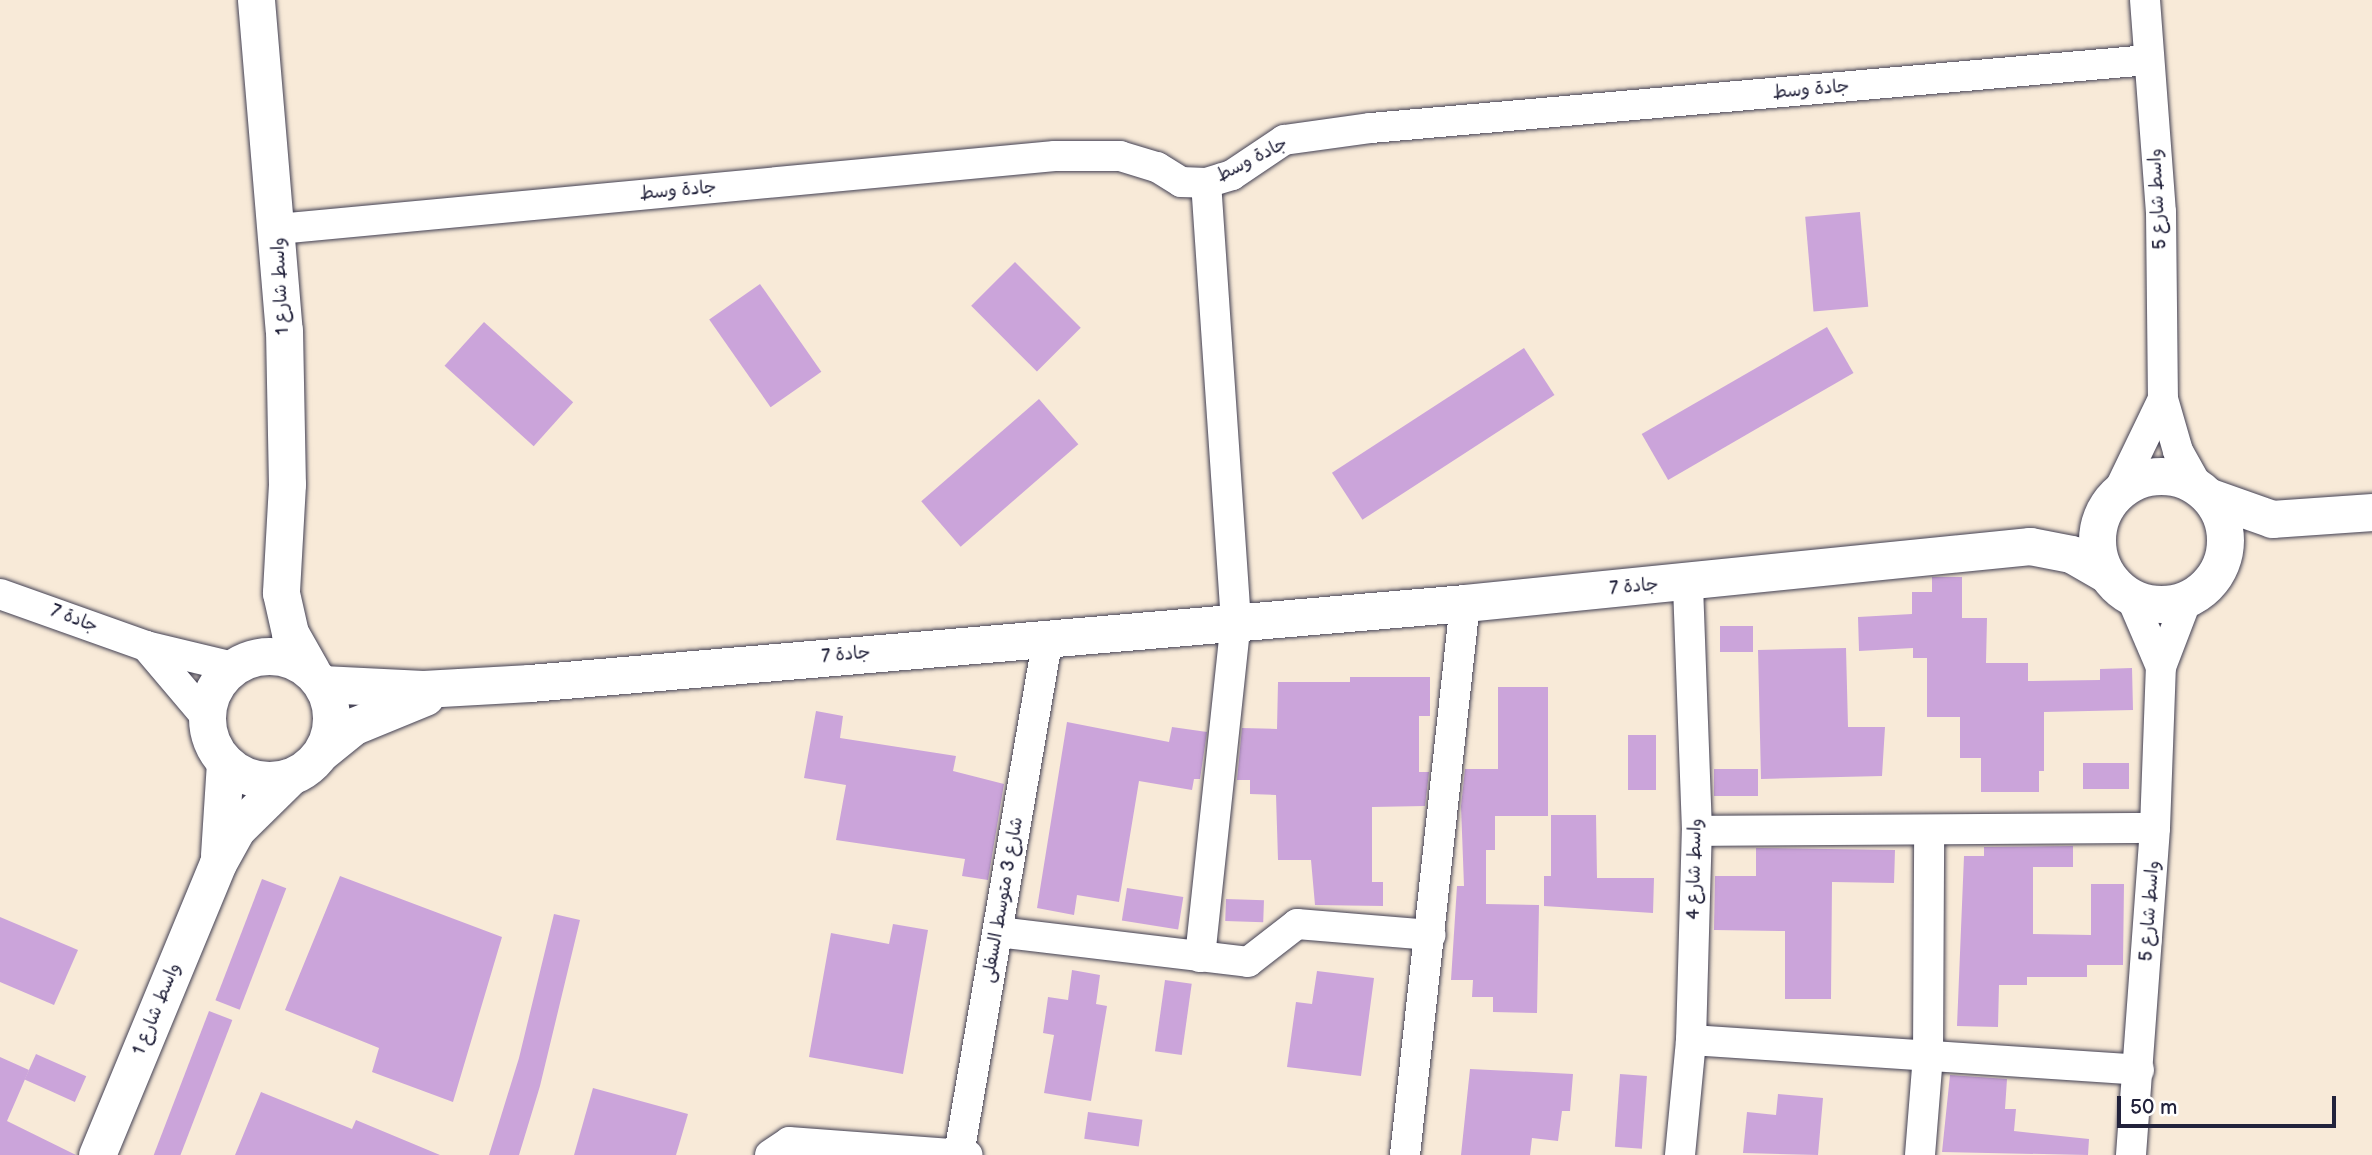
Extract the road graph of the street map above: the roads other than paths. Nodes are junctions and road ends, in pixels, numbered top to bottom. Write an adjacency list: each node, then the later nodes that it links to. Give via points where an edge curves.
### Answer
1 (256, 0): 5 (main road, واسط شارع 1)
2 (2144, 0): 3 (street, واسط شارع 5)
3 (2148, 60): 4 (street, جادة وسط, via 1359,130 1284,140 1232,175); 6 (street, واسط شارع 5, via 2161,212)
4 (1206, 183): 5 (street, جادة وسط, via 1181,182 1157,167 1120,156 1055,156); 19 (street)
5 (278, 229): 13 (main road, واسط شارع 1, via 287,407)
6 (2163, 399): 7 (street, واسط شارع 5, via 2178,451); 8 (street, واسط شارع 5)
7 (2204, 492): 8 (main road, via 2179,477 2157,475 2136,480); 10 (main road, via 2251,515); 12 (main road, via 2222,518 2226,542)
8 (2110, 501): 11 (main road, جادة 7); 15 (main road, via 2097,543)
9 (2372, 512): 10 (main road)
10 (2293, 520): 12 (main road, via 2252,535)
11 (2031, 546): 14 (main road, جادة 7); 15 (main road, جادة 7, via 2071,554)
12 (2220, 566): 17 (main road, via 2207,585)
13 (280, 572): 22 (main road, واسط شارع 1, via 263,626); 24 (main road, واسط شارع 1, via 290,633)
14 (1688, 582): 18 (main road, جادة 7); 31 (street, واسط شارع 4)
15 (2119, 586): 17 (main road, via 2159,603); 23 (street, واسط شارع 5)
16 (0, 594): 21 (street, جادة 7)
17 (2187, 599): 23 (street, واسط شارع 5)
18 (1465, 603): 19 (main road, جادة 7); 35 (street)
19 (1236, 622): 20 (main road, جادة 7); 36 (street)
20 (1048, 637): 25 (main road, جادة 7); 34 (street, شارع 3 متوسط السفلى)
21 (146, 646): 22 (street, جادة 7); 26 (street)
22 (239, 663): 24 (main road, via 279,657); 26 (main road, via 210,698)
23 (2161, 667): 30 (street, واسط شارع 5)
24 (316, 677): 25 (main road, جادة 7); 27 (main road, via 332,718)
25 (457, 689): 27 (main road, جادة 7, via 387,710 354,726)
26 (207, 718): 28 (main road, via 208,734)
27 (322, 752): 29 (main road)
28 (225, 762): 29 (main road, via 255,779); 33 (main road, واسط شارع 1)
29 (290, 777): 33 (main road, واسط شارع 1, via 236,831)
30 (2155, 828): 32 (street); 39 (street, واسط شارع 5)
31 (1697, 831): 32 (street); 37 (street, واسط شارع 4)
32 (1929, 831): 38 (street)
33 (218, 863): 41 (main road, واسط شارع 1)
34 (998, 932): 36 (street); 40 (street, شارع 3 متوسط السفلى)
35 (1431, 935): 36 (street, via 1297,924 1248,962); 44 (street)
36 (1200, 957)
37 (1691, 1040): 38 (street); 45 (street, واسط شارع 4)
38 (1928, 1056): 39 (street); 46 (street)
39 (2139, 1070): 47 (street, واسط شارع 5)
40 (958, 1154): 42 (street, via 789,1142); 43 (street)
41 (97, 1155)
42 (770, 1155)
43 (968, 1155)
44 (1405, 1155)
45 (1680, 1155)
46 (1920, 1155)
47 (2131, 1155)

